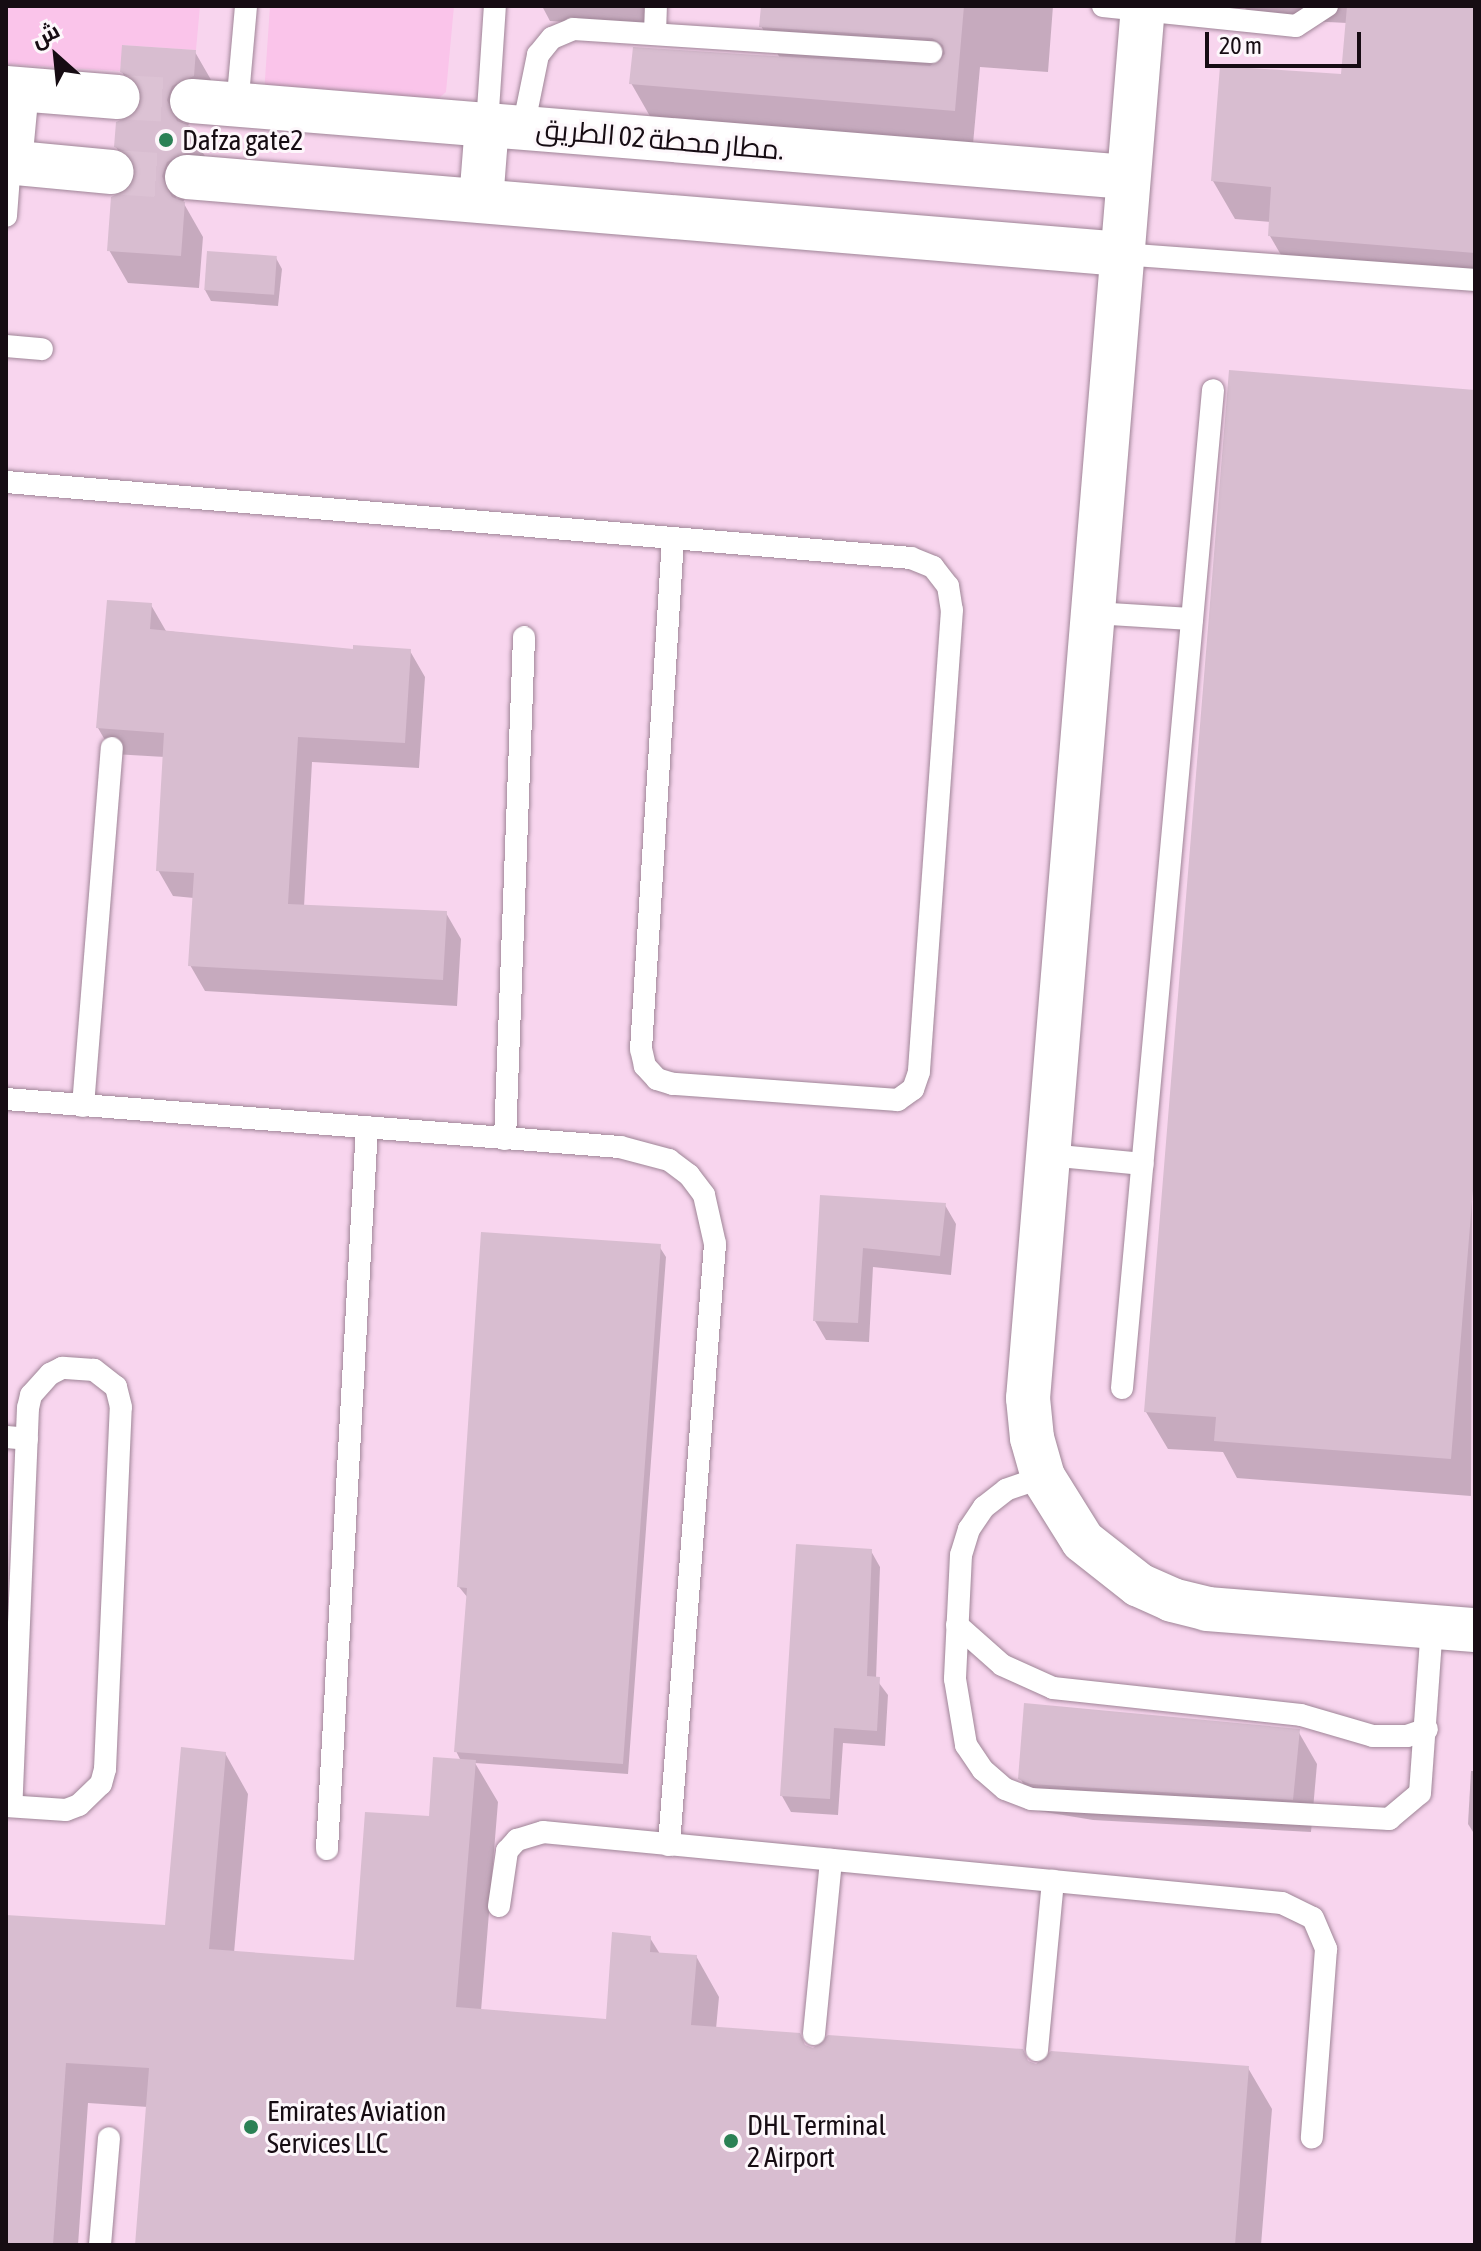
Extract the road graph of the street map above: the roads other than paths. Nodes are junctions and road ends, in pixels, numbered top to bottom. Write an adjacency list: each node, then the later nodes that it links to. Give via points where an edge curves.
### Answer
1 (246, 6): 11 (lane)
2 (495, 6): 12 (lane)
3 (656, 6): 6 (lane)
4 (1327, 6): 5 (lane, via 1296,26)
5 (1129, 8): 16 (street)
6 (655, 33): 7 (lane); 12 (lane, via 573,29 552,38)
7 (931, 52)
8 (12, 89): 9 (street); 13 (street)
9 (118, 97)
10 (192, 101): 11 (street, مطار محطة 02 الطريق.)
11 (237, 107): 12 (street, مطار محطة 02 الطريق.)
12 (505, 127): 16 (street, مطار محطة 02 الطريق.); 17 (street)
13 (8, 162): 14 (street); 18 (lane)
14 (112, 172)
15 (187, 177): 17 (street)
16 (1127, 177): 19 (street)
17 (481, 201): 19 (street)
18 (6, 216)
19 (1122, 254): 20 (lane); 26 (street)
20 (1475, 280)
21 (6, 346): 22 (lane)
22 (42, 349)
23 (1213, 390): 27 (lane)
24 (6, 482): 25 (lane)
25 (673, 539): 25 (lane, via 911,558 933,567 948,586 952,610 919,1072 913,1089 898,1100 673,1084 657,1079 645,1066 641,1049)
26 (1093, 613): 27 (lane); 34 (street)
27 (1192, 619): 35 (lane)
28 (524, 637): 33 (lane)
29 (112, 748): 31 (lane)
30 (6, 1099): 31 (lane)
31 (83, 1106): 32 (lane)
32 (367, 1127): 33 (lane); 45 (lane)
33 (505, 1139): 44 (lane, via 646,1151 689,1175 713,1218)
34 (1049, 1155): 35 (lane); 38 (street, via 1028,1398)
35 (1143, 1164): 36 (lane)
36 (1122, 1388)
37 (16, 1438): 43 (lane); 43 (lane, via 31,1395 50,1374 62,1368 94,1370 116,1387 121,1407 105,1769 101,1784 66,1810)
38 (1043, 1477): 39 (lane, via 1006,1490 984,1507 969,1529 961,1555); 40 (street, via 1083,1541 1139,1585 1172,1600 1207,1609)
39 (957, 1625): 42 (lane, via 1002,1665 1053,1688 1301,1715 1373,1736 1407,1736); 42 (lane, via 955,1679 966,1745 994,1779 1031,1799 1389,1819 1420,1793)
40 (1432, 1627): 41 (street); 42 (lane)
41 (1475, 1630)
42 (1427, 1729)
43 (8, 1806)
44 (669, 1845): 46 (lane); 48 (lane, via 529,1834 507,1851)
45 (327, 1849)
46 (831, 1860): 47 (lane); 49 (lane)
47 (1053, 1881): 50 (lane); 51 (lane, via 1282,1903 1313,1918 1326,1949)
48 (499, 1906)
49 (814, 2034)
50 (1037, 2050)
51 (1312, 2137)
52 (109, 2138): 53 (lane)
53 (100, 2245)

